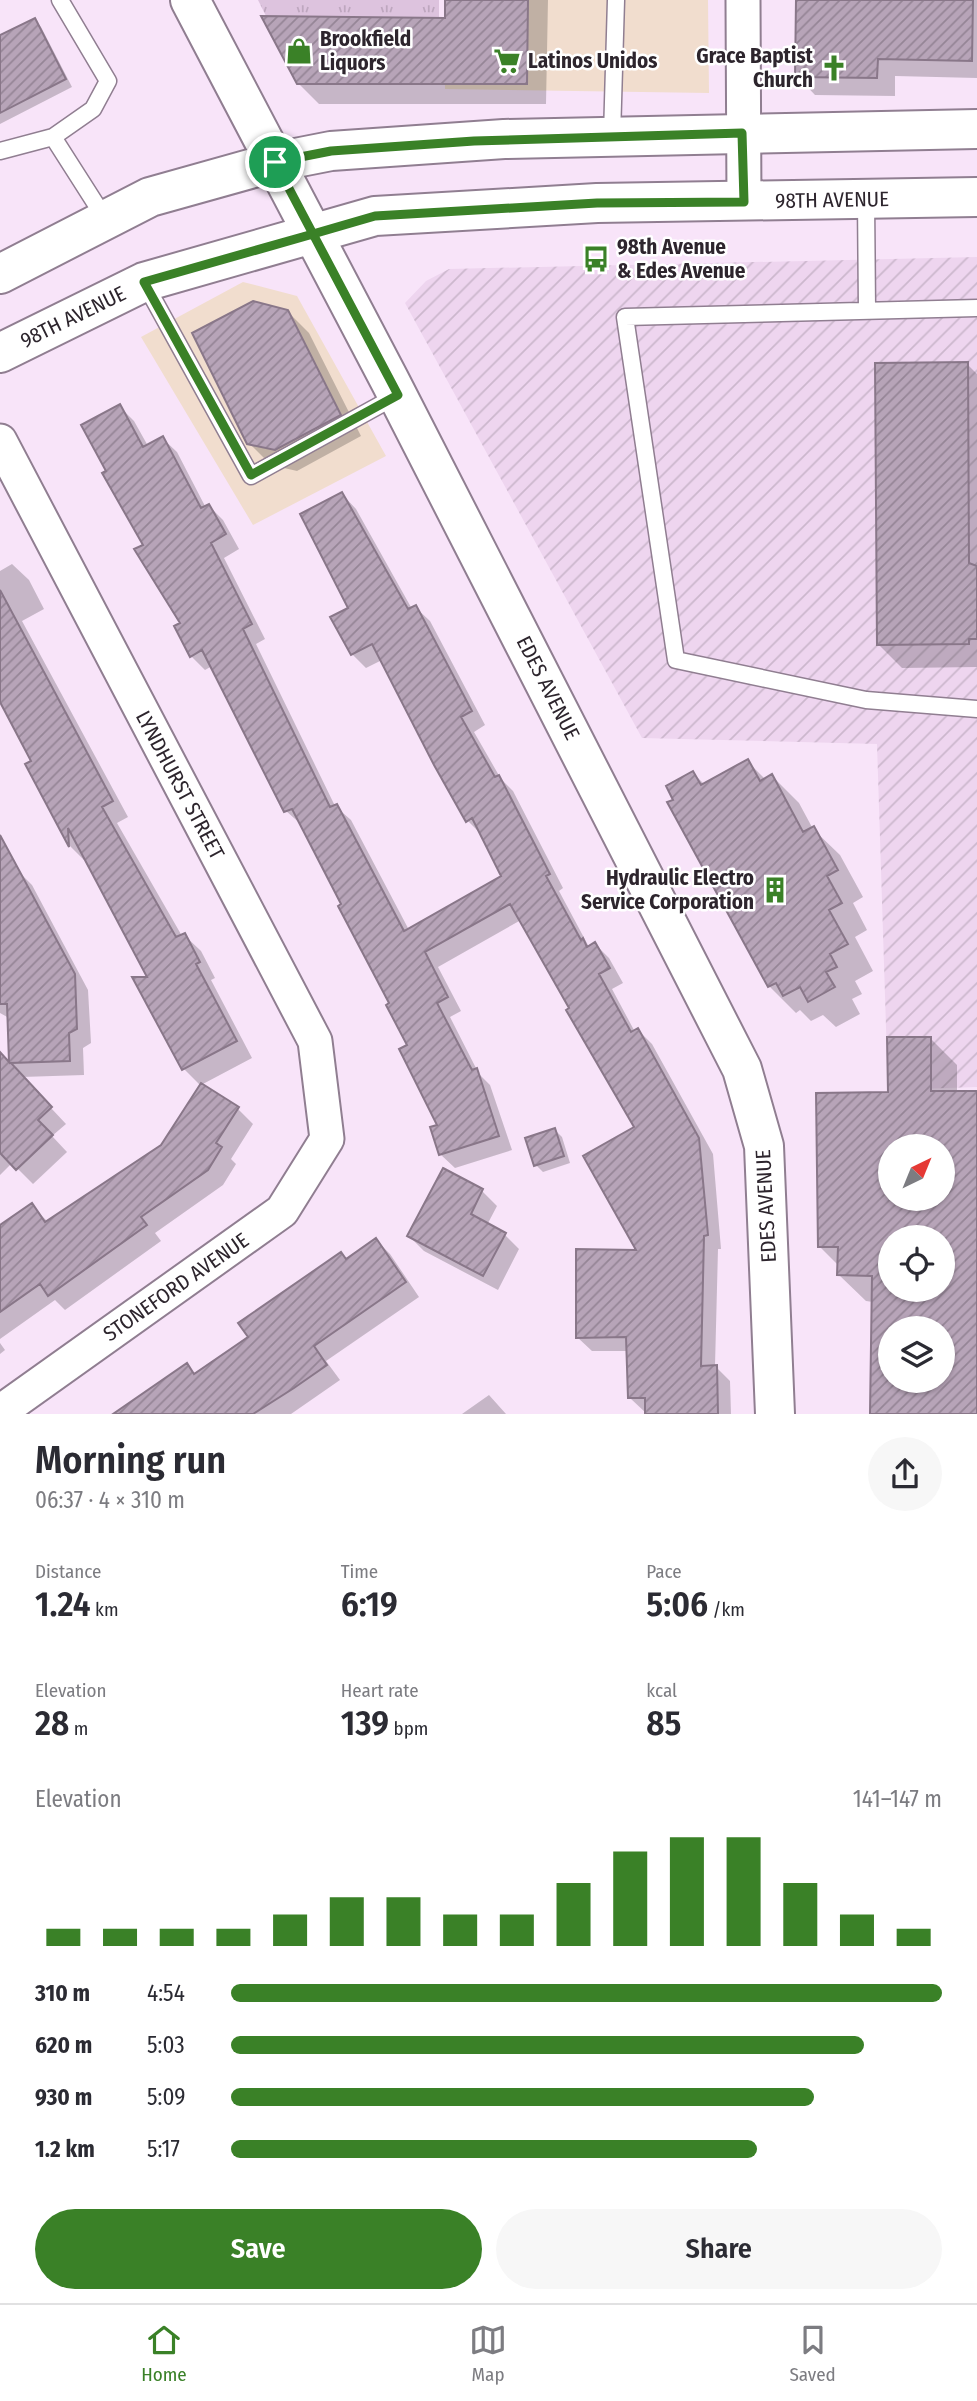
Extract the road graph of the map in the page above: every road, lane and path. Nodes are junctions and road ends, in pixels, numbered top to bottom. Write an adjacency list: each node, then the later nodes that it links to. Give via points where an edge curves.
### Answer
1 (60, 0): 8 (lane, via 108,81 93,109)
2 (190, 0): 10 (main road, EDES AVENUE)
3 (617, 0): 7 (lane)
4 (743, 0): 6 (street)
5 (977, 129): 6 (main road)
6 (742, 133): 7 (main road); 13 (street)
7 (612, 136): 10 (main road, via 331,151)
8 (53, 137): 9 (lane); 14 (lane)
9 (0, 151)
10 (275, 162): 14 (main road, via 150,197); 15 (main road, EDES AVENUE)
11 (977, 197): 12 (main road, 98TH AVENUE)
12 (866, 200): 13 (main road, 98TH AVENUE); 19 (lane)
13 (744, 202): 15 (main road, 98TH AVENUE, via 597,203 375,216)
14 (106, 220): 16 (main road)
15 (313, 234): 17 (main road, 98TH AVENUE); 21 (main road, EDES AVENUE)
16 (0, 274)
17 (144, 282): 20 (main road, 98TH AVENUE); 21 (lane, via 251,475)
18 (977, 308): 19 (lane)
19 (867, 309): 23 (lane, via 625,317 676,660 866,700)
20 (0, 353)
21 (398, 395): 26 (main road, EDES AVENUE, via 742,1069 764,1146)
22 (0, 442): 24 (street, LYNDHURST STREET, via 314,1041)
23 (977, 709)
24 (327, 1139): 25 (street, STONEFORD AVENUE, via 282,1211)
25 (0, 1412)
26 (775, 1414)

